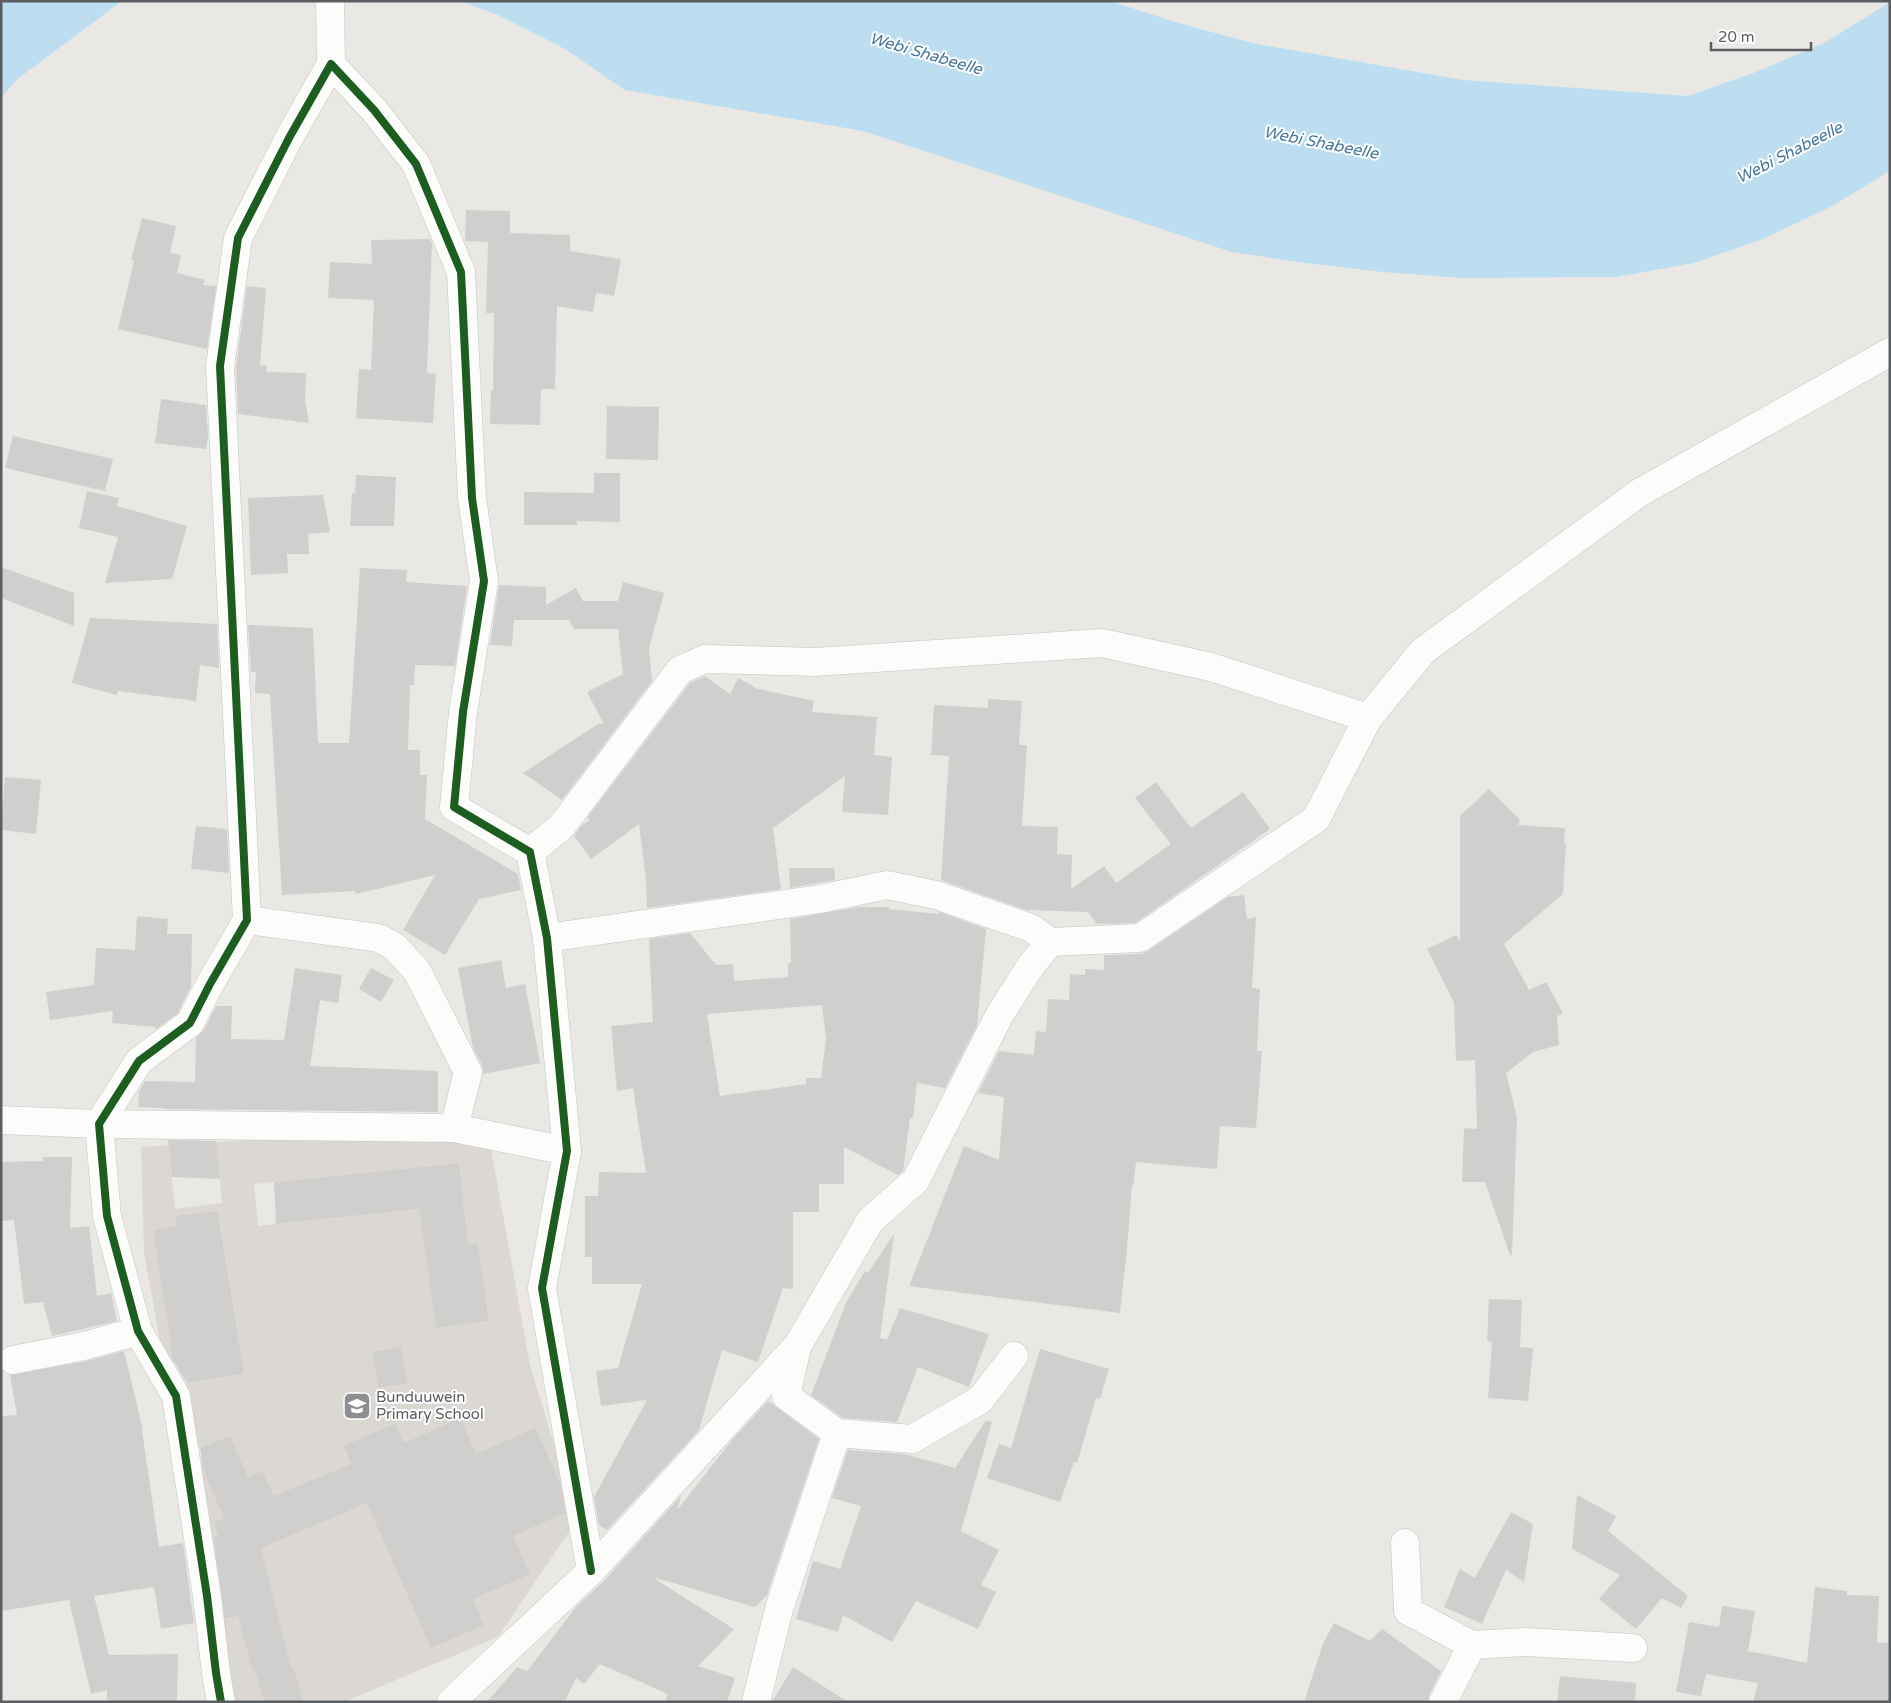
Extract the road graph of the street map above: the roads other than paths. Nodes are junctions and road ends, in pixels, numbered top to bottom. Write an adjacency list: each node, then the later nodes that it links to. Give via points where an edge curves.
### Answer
1 (330, 1): 2 (street)
2 (331, 64): 5 (street, via 374,110 416,164 461,272 472,498 484,581 463,712 454,807); 6 (street, via 238,238 220,366)
3 (1890, 352): 4 (street, via 1639,493 1424,651)
4 (1368, 718): 5 (street, via 1210,668 1102,643 815,662 705,659 680,670 561,827); 8 (street, via 1316,819 1140,938)
5 (530, 852): 7 (street)
6 (247, 920): 10 (street, via 190,1023 139,1061); 11 (street, via 379,938 395,947 416,971 468,1072)
7 (547, 938): 8 (street, via 820,899 887,886 936,895 1032,928); 12 (street)
8 (1050, 942): 14 (street, via 1000,1014 916,1180 870,1221)
9 (1, 1120): 10 (street)
10 (99, 1124): 11 (street); 13 (street, via 107,1216)
11 (454, 1128): 12 (street)
12 (568, 1151): 19 (street, via 542,1288)
13 (138, 1331): 16 (street); 23 (street, via 176,1396)
14 (798, 1345): 17 (street, via 786,1396); 19 (street)
15 (1014, 1356): 17 (street, via 980,1400 912,1439)
16 (14, 1360)
17 (837, 1433): 24 (street, via 779,1609)
18 (1405, 1543): 20 (street, via 1408,1611)
19 (591, 1571): 22 (street)
20 (1472, 1646): 21 (street, via 1526,1642); 25 (street)
21 (1633, 1648)
22 (450, 1701)
23 (221, 1702)
24 (756, 1702)
25 (1443, 1702)

